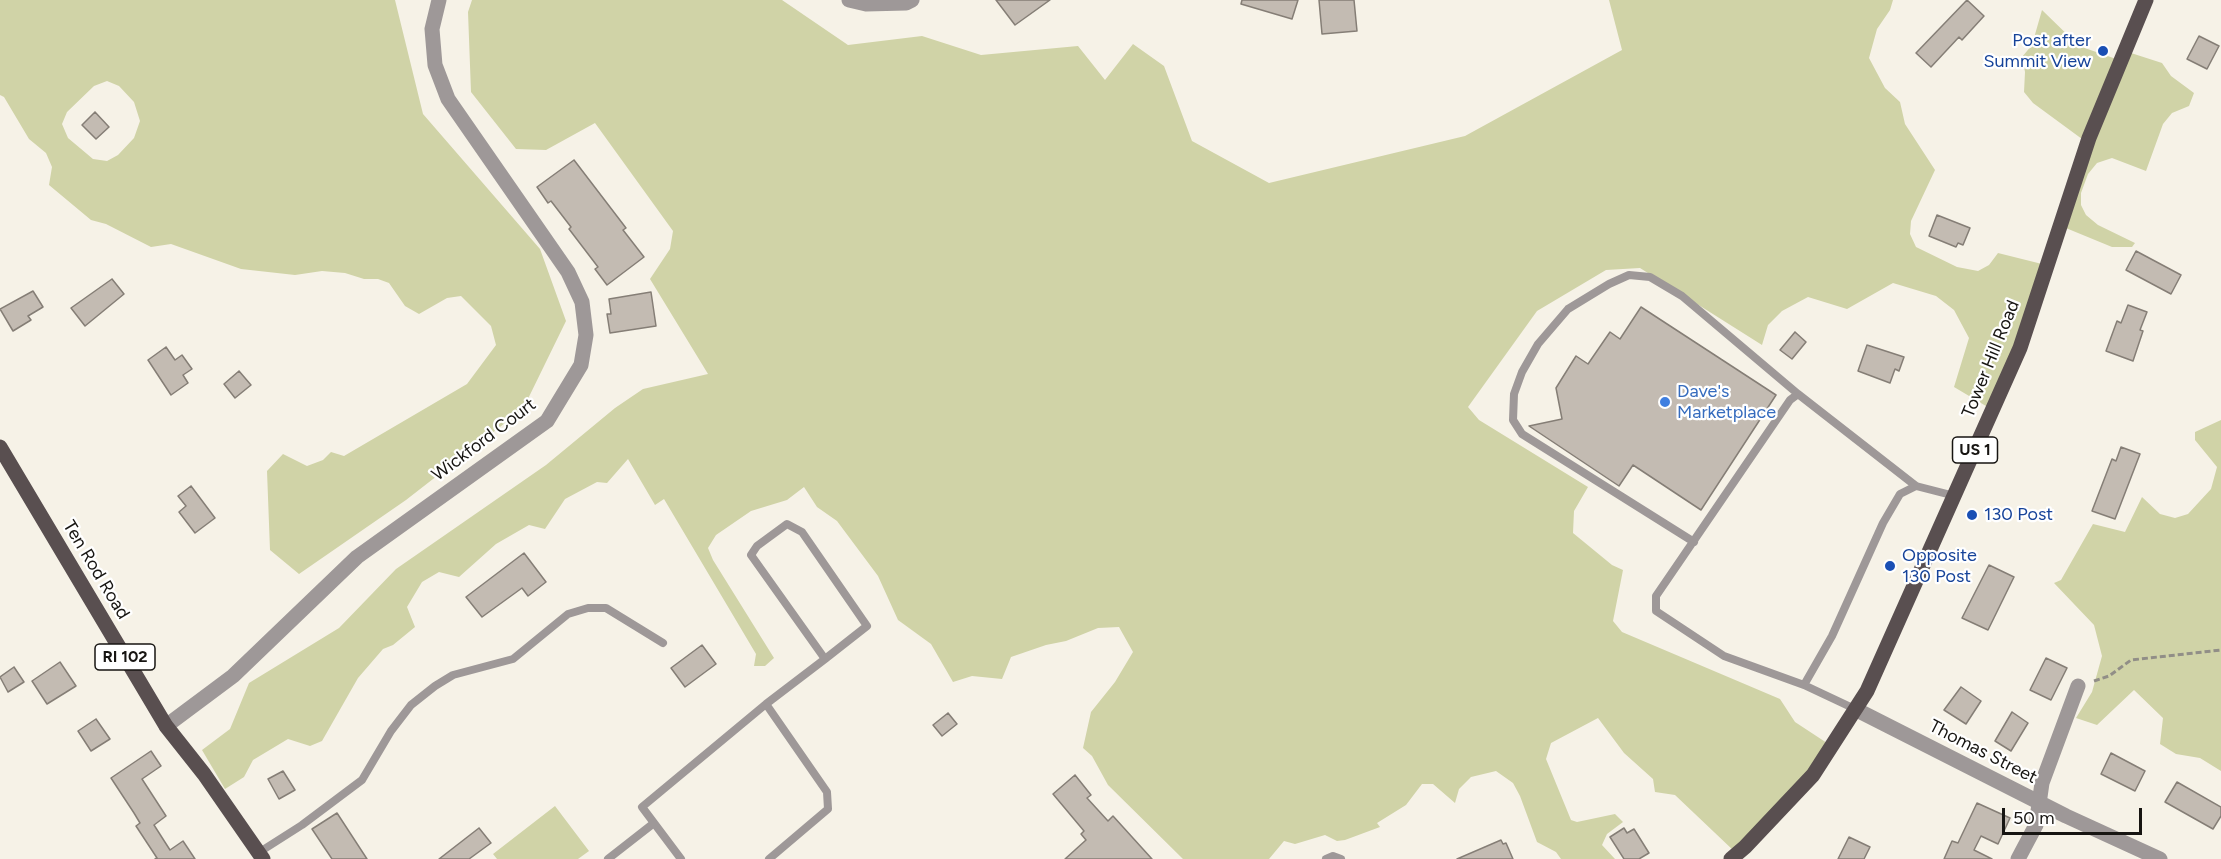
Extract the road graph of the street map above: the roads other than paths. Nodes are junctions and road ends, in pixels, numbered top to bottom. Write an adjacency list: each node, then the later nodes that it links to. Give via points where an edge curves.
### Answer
1 (439, 0): 16 (street, Wickford Court, via 432,29 435,65 448,99 568,272 582,302 586,335 581,365 547,422 357,557 232,676)
2 (849, 0): 3 (street, via 866,4)
3 (912, 0)
4 (2146, 0): 8 (main road, Tower Hill Road / US 1, via 2089,138 2020,348)
5 (1797, 394): 7 (lane); 9 (lane); 9 (lane, via 1682,296 1650,277 1629,275 1609,284 1568,309 1538,344 1514,394 1513,420 1522,434)
6 (0, 447): 16 (main road, Ten Rod Road / RI 102)
7 (1916, 486): 8 (lane); 12 (lane, via 1900,494 1883,523 1832,636)
8 (1955, 496): 15 (main road, Tower Hill Road / US 1, via 1867,691)
9 (1694, 542): 12 (lane, via 1656,596 1656,611 1724,656)
10 (663, 643): 19 (lane, via 606,608 568,614 513,659 453,675 435,686 411,705 362,780)
11 (825, 659): 11 (lane, via 751,555 787,524 802,532 867,626); 14 (lane)
12 (1804, 686): 15 (lane)
13 (2078, 686): 17 (street, via 2042,783)
14 (766, 704): 18 (lane, via 642,807); 22 (lane, via 826,792 828,809)
15 (1855, 709): 17 (street, Thomas Street); 25 (main road, Tower Hill Road / US 1, via 1813,775)
16 (166, 726): 19 (main road, Ten Rod Road / RI 102)
17 (2040, 803): 26 (street, via 2037,825); 27 (street, Thomas Street)
18 (654, 823): 20 (lane); 21 (lane)
19 (261, 856)
20 (608, 859)
21 (681, 859)
22 (769, 859)
23 (1326, 859): 24 (lane)
24 (1341, 859)
25 (1731, 859)
26 (2018, 859)
27 (2160, 859)

